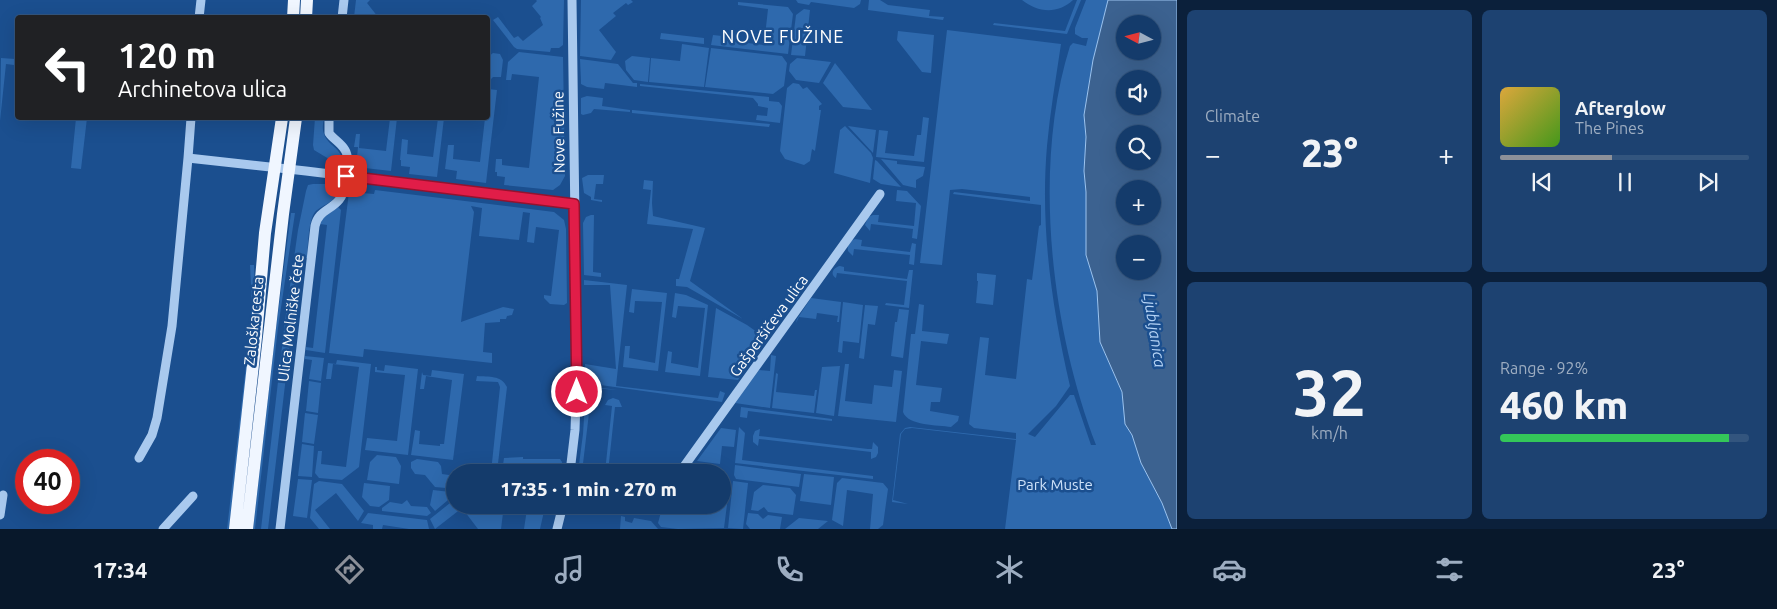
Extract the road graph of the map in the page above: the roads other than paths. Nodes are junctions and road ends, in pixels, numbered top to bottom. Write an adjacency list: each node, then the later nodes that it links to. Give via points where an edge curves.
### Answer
1 (201, 0): 6 (street)
2 (294, 0): 7 (main road)
3 (307, 0): 8 (main road)
4 (344, 0): 9 (street)
5 (572, 0): 19 (street, Nove Fužine)
6 (199, 15)
7 (293, 15)
8 (306, 15)
9 (342, 15)
10 (191, 120): 14 (street)
11 (282, 120): 15 (main road, Zaloška cesta)
12 (296, 120): 16 (main road, Zaloška cesta)
13 (329, 120): 17 (street, Ulica Molniške čete, via 328,132 346,153)
14 (188, 158): 15 (street); 20 (street, via 172,326 157,418)
15 (274, 167): 16 (street); 28 (main road, Zaloška cesta)
16 (289, 169): 17 (street); 29 (main road, Zaloška cesta)
17 (346, 176): 19 (street); 30 (street, Ulica Molniške čete, via 342,196 319,216 315,226)
18 (880, 194): 22 (street, Gašperšičeva ulica)
19 (574, 204): 21 (street, Nove Fužine, via 577,392)
20 (139, 458)
21 (571, 464)
22 (686, 464)
23 (3, 495): 26 (street)
24 (193, 496): 27 (street)
25 (561, 514): 31 (street)
26 (0, 516)
27 (163, 529)
28 (235, 529)
29 (247, 529)
30 (280, 529)
31 (557, 529)

